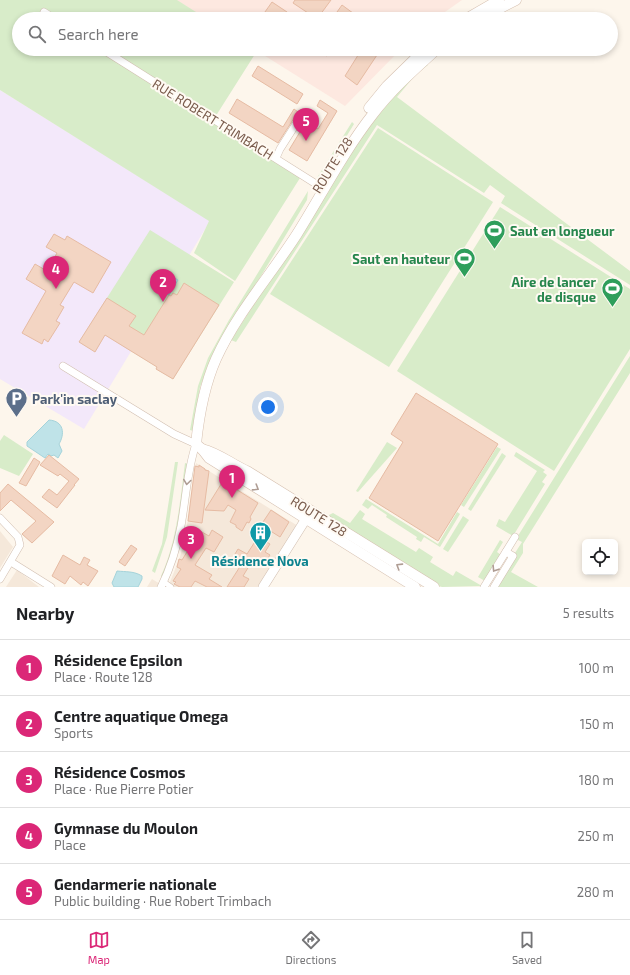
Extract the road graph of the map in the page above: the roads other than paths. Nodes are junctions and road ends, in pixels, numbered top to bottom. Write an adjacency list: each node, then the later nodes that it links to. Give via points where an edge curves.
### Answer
1 (499, 0): 3 (main road)
2 (516, 0): 4 (main road)
3 (478, 12)
4 (493, 12)
5 (113, 56): 9 (street, RUE ROBERT TRIMBACH)
6 (418, 56): 10 (main road, ROUTE 128, via 369,108 355,127)
7 (429, 56): 10 (main road, ROUTE 128, via 381,103)
8 (303, 113): 9 (street)
9 (276, 158): 10 (street, RUE ROBERT TRIMBACH)
10 (321, 187): 12 (main road, ROUTE 128, via 276,265 254,293 223,345 209,376 199,415)
11 (64, 366): 12 (street, via 174,434)
12 (199, 446): 13 (main road, ROUTE 128, via 210,458); 19 (street, one-way to 19, via 190,464 177,547)
13 (308, 515): 23 (street); 24 (main road, ROUTE 128); 25 (main road, ROUTE 128, one-way to 13)
14 (0, 518): 17 (street, via 20,541 19,549)
15 (514, 538): 16 (street)
16 (506, 552): 20 (street, one-way to 20); 26 (street, via 513,556)
17 (11, 562): 18 (street); 21 (street)
18 (0, 579)
19 (162, 585): 22 (street)
20 (485, 586)
21 (51, 587)
22 (171, 587)
23 (263, 587)
24 (415, 587)
25 (434, 587)
26 (494, 587)

